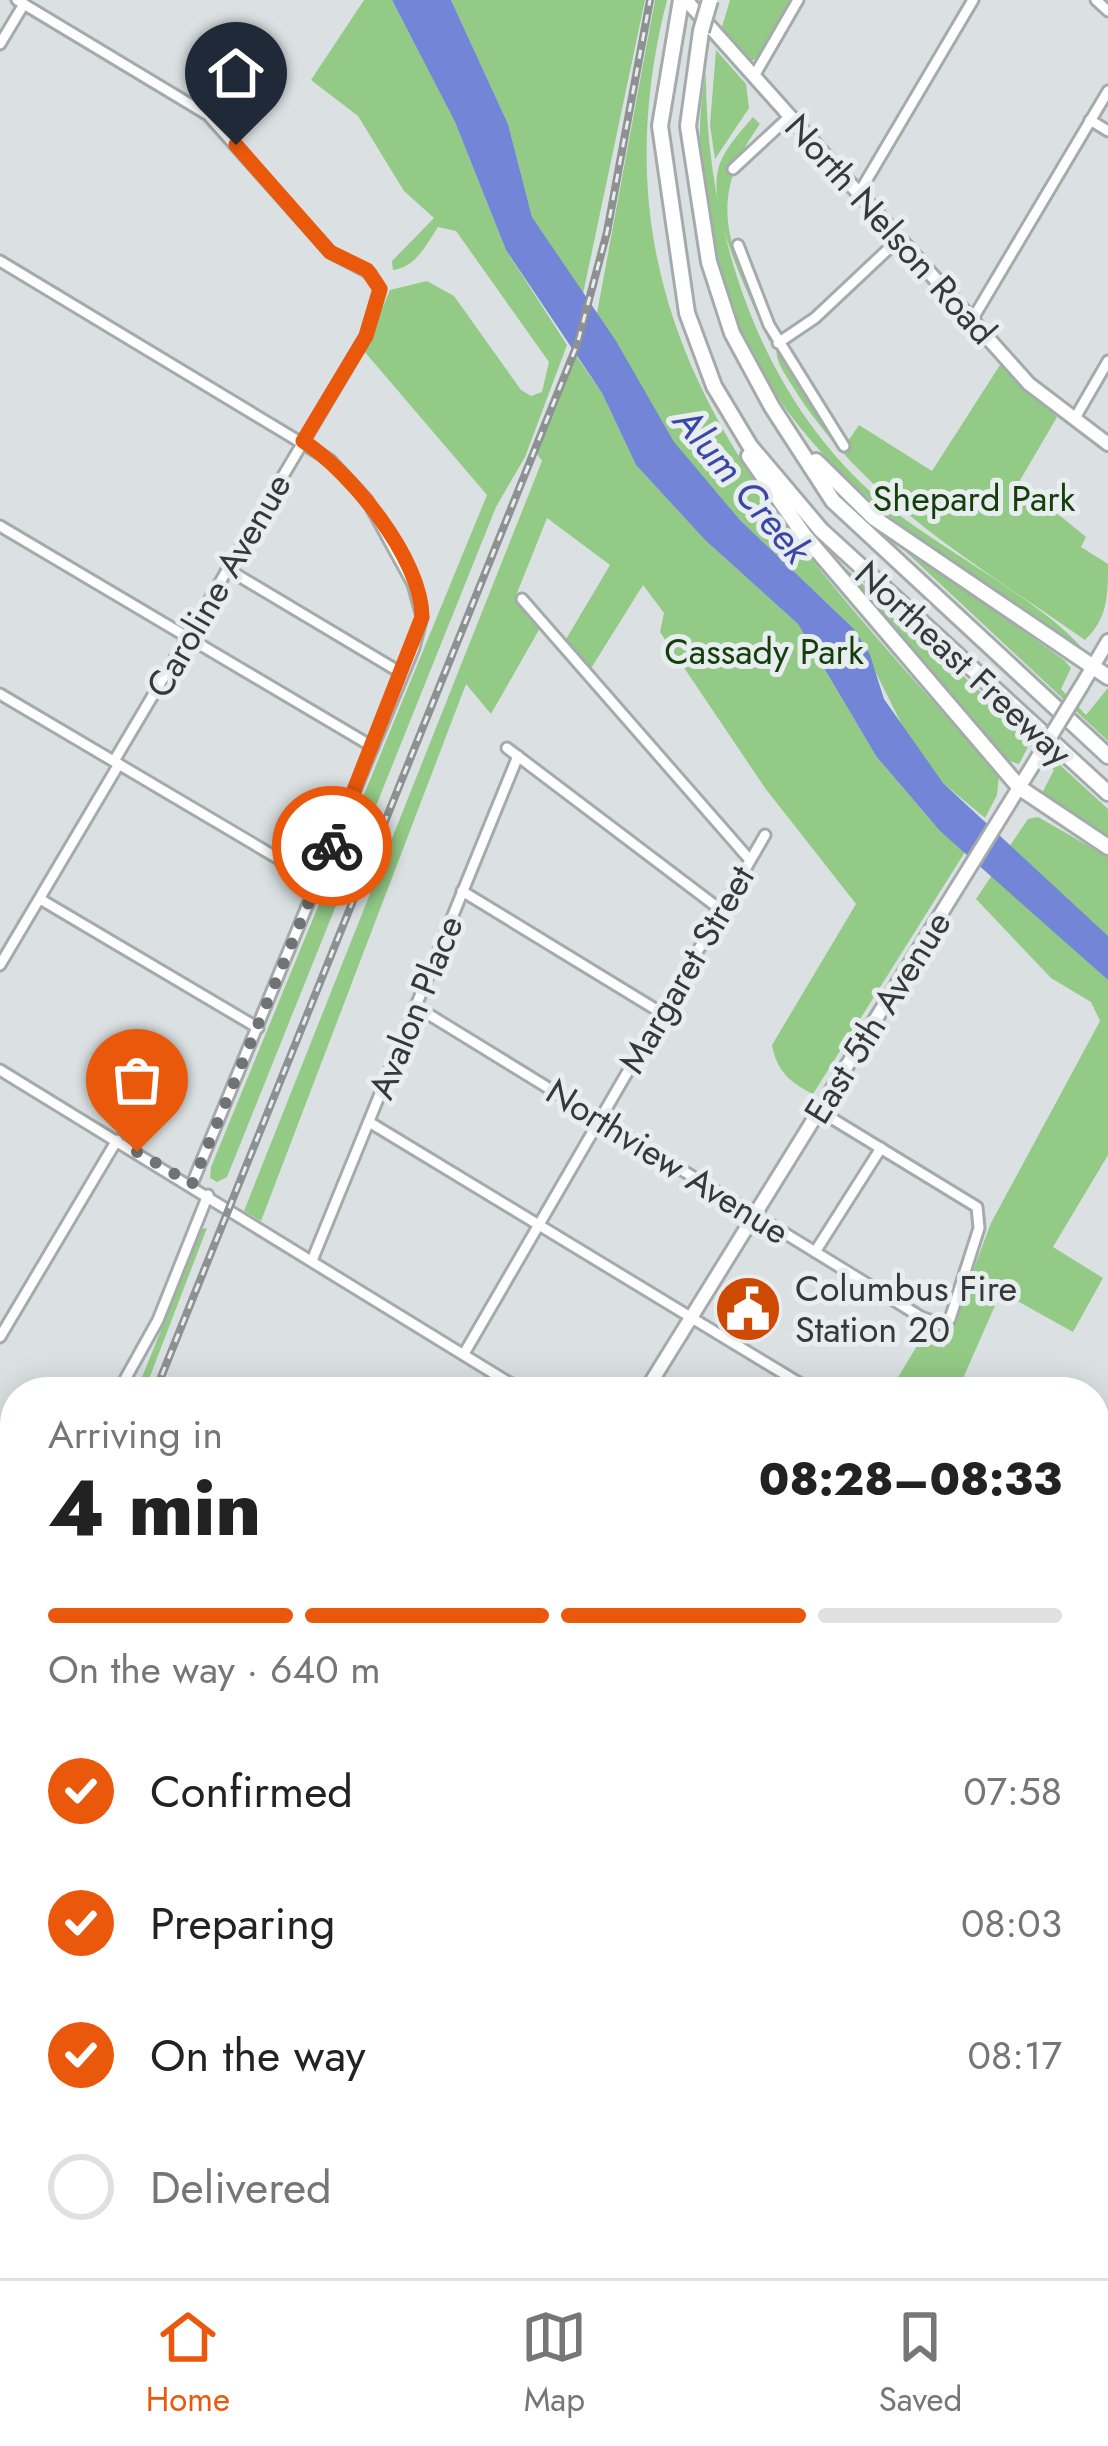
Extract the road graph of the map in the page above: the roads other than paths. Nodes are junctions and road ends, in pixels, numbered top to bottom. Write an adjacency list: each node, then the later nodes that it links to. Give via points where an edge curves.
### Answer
1 (710, 0): 24 (highway, Northeast Freeway, bridge, via 688,127 709,262 732,333)
2 (798, 0): 9 (street)
3 (973, 0): 15 (street)
4 (1096, 0): 7 (street)
5 (20, 2): 8 (street); 25 (street, Caroline Avenue, via 208,115 330,252 377,281 375,315)
6 (682, 2): 9 (main road, North Nelson Road); 22 (highway, Northeast Freeway, via 660,125 687,314)
7 (1108, 11)
8 (0, 44)
9 (754, 76): 11 (main road, North Nelson Road)
10 (1108, 91): 12 (street)
11 (790, 116): 14 (street); 15 (main road, North Nelson Road)
12 (1090, 120): 13 (street); 19 (street)
13 (1108, 130)
14 (733, 169)
15 (859, 193): 16 (main road, North Nelson Road)
16 (899, 238): 19 (main road, North Nelson Road); 20 (street)
17 (738, 244): 20 (street)
18 (0, 261): 25 (street)
19 (972, 320): 23 (main road, North Nelson Road, via 1028,384)
20 (778, 343): 27 (street)
21 (1108, 362): 23 (street)
22 (721, 398): 42 (highway, via 781,506); 43 (highway, Northeast Freeway, via 821,530)
23 (1075, 418): 26 (main road, North Nelson Road)
24 (785, 425): 33 (highway, via 874,518); 40 (highway, Northeast Freeway, via 833,501)
25 (303, 441): 29 (street, Caroline Avenue); 34 (street, via 367,500 422,606)
26 (1108, 444)
27 (844, 446)
28 (0, 526): 31 (street)
29 (227, 569): 31 (street, Caroline Avenue); 34 (street)
30 (522, 598): 46 (street)
31 (188, 638): 37 (street); 41 (street, Caroline Avenue)
32 (1108, 640): 33 (main road, East 5th Avenue)
33 (1094, 666): 35 (highway); 42 (main road, East 5th Avenue, bridge)
34 (403, 674): 37 (street)
35 (1108, 677)
36 (0, 694): 41 (street)
37 (373, 747): 47 (street)
38 (507, 748): 39 (street)
39 (518, 756): 48 (street, Avalon Place); 50 (street)
40 (1108, 756)
41 (117, 763): 47 (street); 49 (street, Caroline Avenue)
42 (1020, 788): 45 (highway); 56 (main road, East 5th Avenue)
43 (1108, 794)
44 (765, 836): 46 (street, Margaret Street)
45 (1108, 847)
46 (750, 860): 50 (street, Margaret Street)
47 (318, 882): 54 (street)
48 (462, 891): 52 (street, Avalon Place); 53 (street)
49 (40, 899): 51 (street, Caroline Avenue); 54 (street)
50 (721, 910): 53 (street, Margaret Street)
51 (0, 965)
52 (416, 1006): 57 (street, Northview Avenue); 58 (street, Avalon Place)
53 (660, 1012): 57 (street, Margaret Street)
54 (258, 1028): 61 (street)
55 (2, 1076): 59 (street)
56 (818, 1110): 60 (street); 63 (main road, East 5th Avenue)
57 (599, 1118): 63 (street, Northview Avenue); 64 (street, Margaret Street)
58 (369, 1122): 64 (street); 66 (street, Avalon Place)
59 (117, 1140): 61 (street); 68 (street)
60 (881, 1148): 65 (street); 65 (street, Northview Avenue, via 980,1212 956,1310 940,1324 920,1317)
61 (192, 1184): 62 (street)
62 (208, 1195): 66 (street); 70 (street)
63 (755, 1213): 65 (street, Northview Avenue); 67 (main road, East 5th Avenue)
64 (537, 1223): 67 (street); 69 (street, Margaret Street)
65 (815, 1252)
66 (314, 1258): 69 (street)
67 (690, 1318): 72 (main road, East 5th Avenue); 73 (street)
68 (0, 1337)
69 (465, 1352): 71 (street)
70 (126, 1377)
71 (502, 1377)
72 (654, 1377)
73 (789, 1377)

